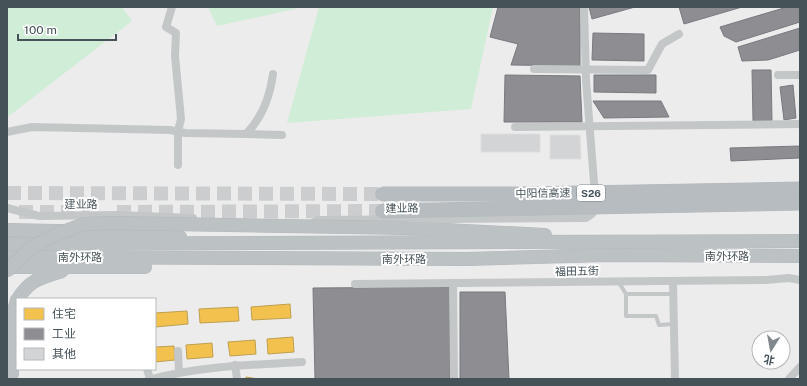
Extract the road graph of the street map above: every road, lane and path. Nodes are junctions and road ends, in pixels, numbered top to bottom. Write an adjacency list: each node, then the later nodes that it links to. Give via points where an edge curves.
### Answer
1 (172, 7): 13 (street, via 166,27 176,33 175,56 181,119)
2 (584, 7): 5 (street, 建业路)
3 (679, 34): 5 (street, via 662,44 648,70)
4 (534, 69): 5 (street)
5 (586, 70): 10 (street, 建业路)
6 (273, 74): 14 (street, via 268,98)
7 (778, 75): 8 (street)
8 (800, 75)
9 (800, 124): 10 (street)
10 (589, 126): 11 (street); 20 (street, 建业路, via 596,208 586,218 318,220 310,226 300,228 119,215 39,216)
11 (515, 127)
12 (7, 132): 13 (street, via 32,127)
13 (178, 132): 14 (street); 16 (street)
14 (246, 134): 15 (street)
15 (282, 135)
16 (178, 165)
17 (800, 189): 18 (highway, 中阳信高速 / S26, bridge)
18 (382, 194)
19 (800, 203): 21 (highway, 中阳信高速 / S26, bridge)
20 (7, 208)
21 (382, 211)
22 (7, 223): 24 (highway)
23 (7, 230): 24 (highway)
24 (34, 231): 29 (highway, via 159,233)
25 (800, 235): 28 (highway)
26 (800, 241): 28 (highway, 南外环路)
27 (679, 242): 28 (highway, 南外环路); 29 (highway, 南外环路); 36 (highway, bridge, via 407,228 84,224 32,247)
28 (777, 242)
29 (218, 243): 30 (highway, 南外环路)
30 (7, 244)
31 (800, 256): 33 (highway, 南外环路)
32 (7, 257): 33 (highway, 南外环路)
33 (214, 258): 35 (highway, via 171,266)
34 (7, 267): 35 (highway)
35 (76, 267): 44 (highway, via 39,278 24,288)
36 (7, 271)
37 (673, 280): 38 (street, 福田五街); 39 (street, 福田五街); 43 (street)
38 (800, 280)
39 (618, 281): 40 (street, 福田五街); 42 (lane)
40 (453, 283): 41 (street, 福田五街); 56 (street)
41 (355, 284)
42 (626, 294): 43 (lane); 46 (lane, via 626,316 656,316 659,325)
43 (674, 294): 46 (street)
44 (18, 298)
45 (16, 303): 53 (highway, via 11,331)
46 (674, 324): 57 (street)
47 (178, 351): 52 (street)
48 (7, 361): 53 (highway)
49 (302, 362): 50 (street)
50 (235, 365): 52 (street); 55 (street)
51 (800, 367): 58 (street)
52 (179, 372): 54 (street)
53 (13, 377)
54 (151, 379)
55 (237, 379)
56 (454, 379)
57 (675, 379)
58 (789, 379)

